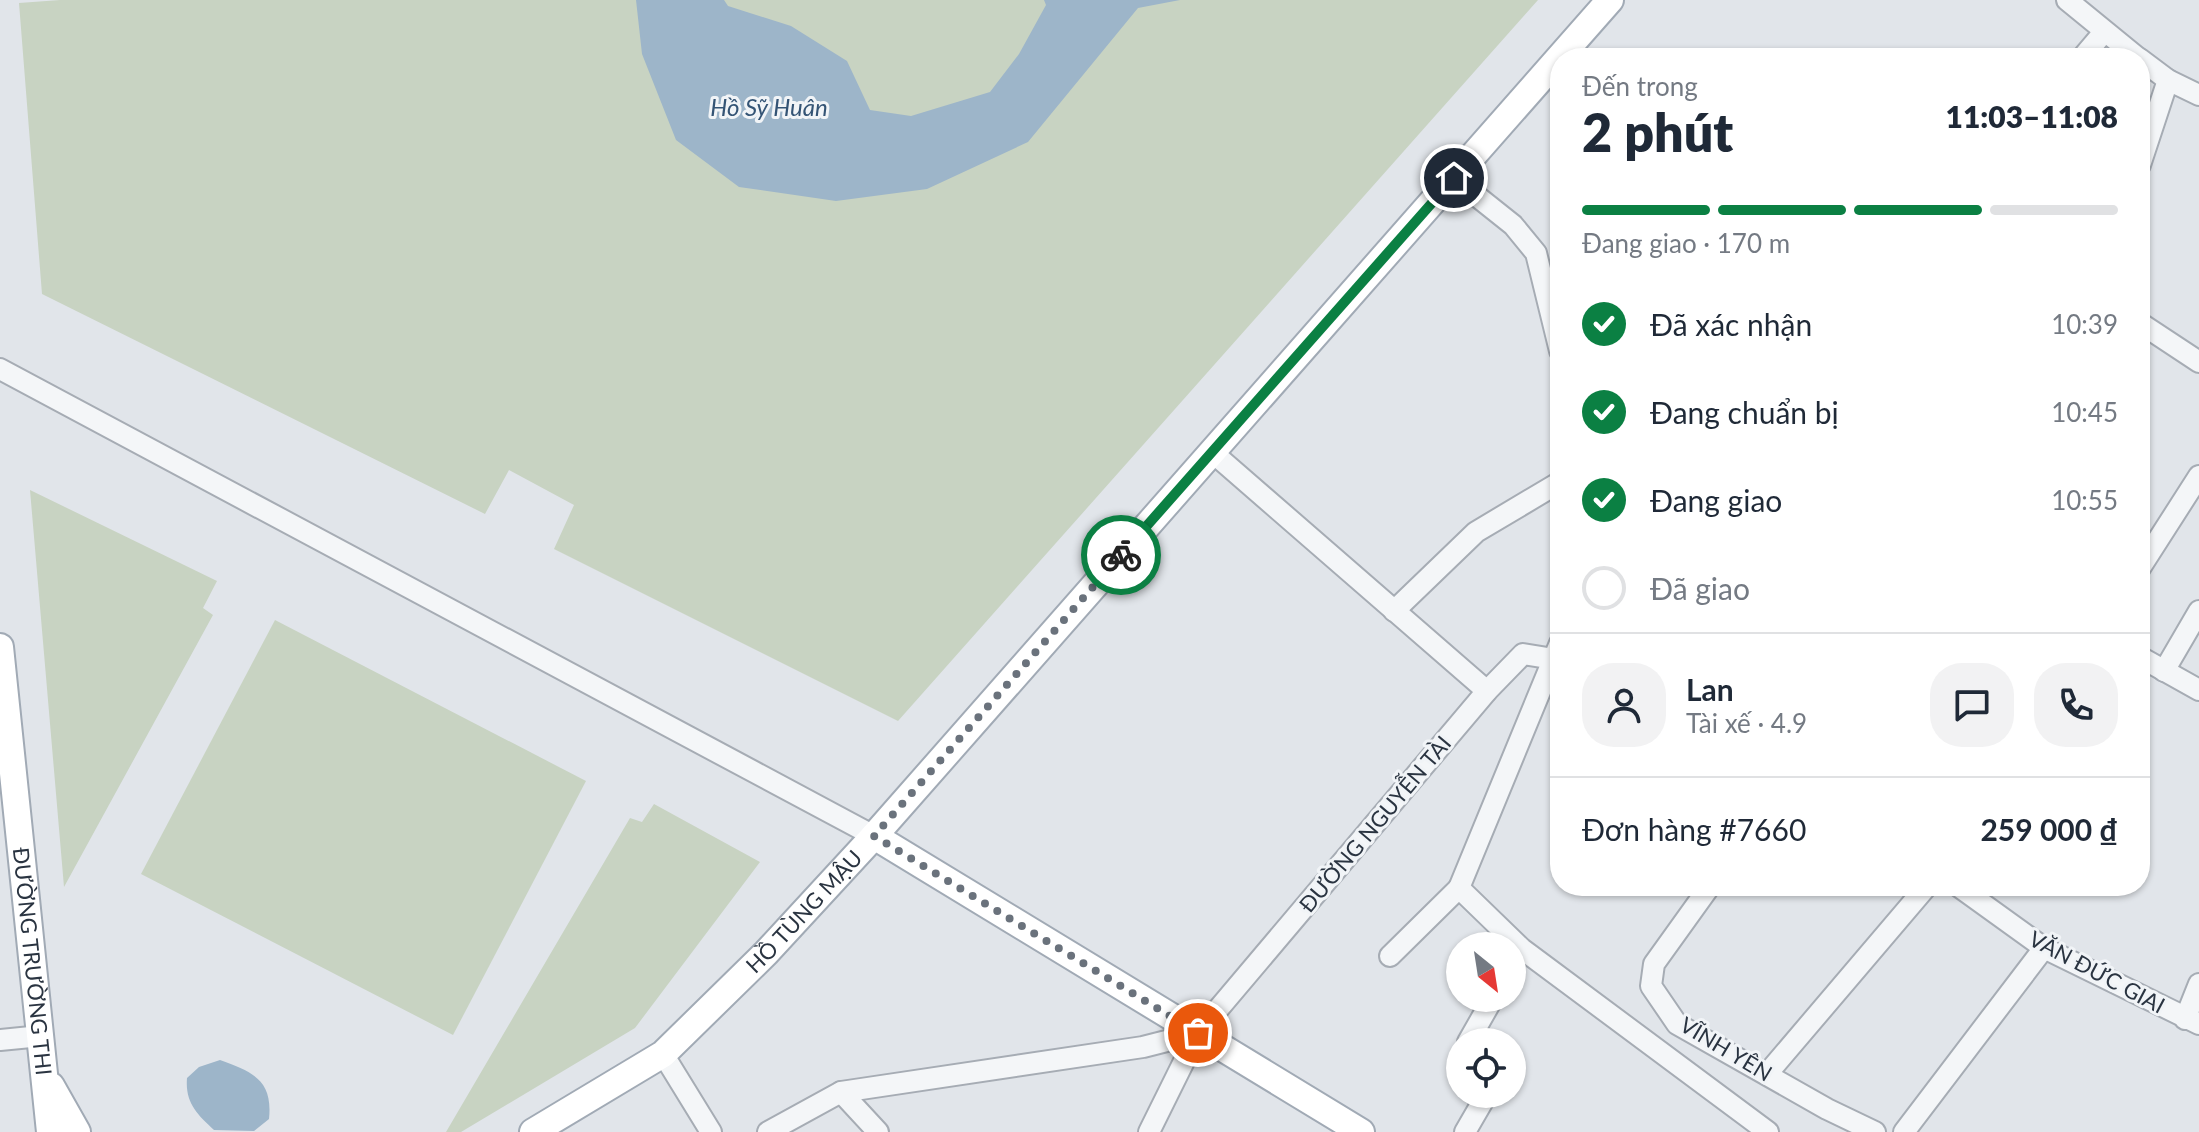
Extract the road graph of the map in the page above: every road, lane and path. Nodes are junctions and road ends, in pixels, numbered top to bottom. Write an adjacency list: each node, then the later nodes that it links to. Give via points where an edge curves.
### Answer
1 (1610, 0): 4 (main road, HỒ TÙNG MẬU)
2 (2078, 4): 3 (street)
3 (2104, 32): 5 (street); 6 (street)
4 (1568, 48)
5 (2090, 48)
6 (2125, 48)
7 (2150, 67): 9 (street)
8 (1550, 68): 12 (main road, HỒ TÙNG MẬU)
9 (2168, 80): 10 (street); 11 (street)
10 (2199, 95)
11 (2150, 135)
12 (1454, 178): 13 (street, via 1513,225 1536,253); 17 (main road, HỒ TÙNG MẬU)
13 (1550, 310)
14 (2150, 330): 15 (street)
15 (2199, 362)
16 (0, 369): 30 (street)
17 (1212, 452): 21 (street); 30 (main road, HỒ TÙNG MẬU)
18 (2199, 476): 20 (street)
19 (1550, 488): 21 (street, via 1467,539)
20 (2150, 552)
21 (1394, 611): 29 (street)
22 (2199, 611): 26 (street)
23 (0, 647): 42 (main road, ĐƯỜNG TRƯỜNG THI)
24 (1550, 654): 29 (street, ĐƯỜNG NGUYỄN TÀI, via 1523,654)
25 (2150, 663): 26 (street)
26 (2164, 671): 28 (street)
27 (1550, 673): 31 (street)
28 (2199, 690)
29 (1487, 691): 41 (street, ĐƯỜNG NGUYỄN TÀI)
30 (874, 836): 41 (main road); 44 (main road, HỒ TÙNG MẬU)
31 (1459, 888): 35 (street); 37 (street)
32 (1703, 896): 45 (street, VĨNH YÊN, via 1654,964 1651,986 1677,1024)
33 (1918, 896): 45 (street)
34 (1977, 896): 36 (street, VĂN ĐỨC GIAI)
35 (1496, 932)
36 (2044, 948): 40 (street, VĂN ĐỨC GIAI); 59 (street)
37 (1390, 956)
38 (1526, 963): 57 (street)
39 (2199, 984): 40 (street)
40 (2192, 1022)
41 (1198, 1033): 46 (street, via 1143,1047); 54 (street, ĐƯỜNG NGUYỄN TÀI); 55 (main road)
42 (41, 1036): 43 (street); 48 (main road, ĐƯỜNG TRƯỜNG THI); 49 (main road, via 51,1088)
43 (0, 1040)
44 (663, 1054): 50 (main road, HỒ TÙNG MẬU); 51 (street)
45 (1767, 1074): 58 (street, VĨNH YÊN)
46 (841, 1092): 52 (street); 53 (street)
47 (1479, 1108): 56 (street)
48 (50, 1132)
49 (77, 1132)
50 (533, 1132)
51 (711, 1132)
52 (768, 1132)
53 (878, 1132)
54 (1149, 1132)
55 (1361, 1132)
56 (1465, 1132)
57 (1768, 1132)
58 (1875, 1132)
59 (1904, 1132)

